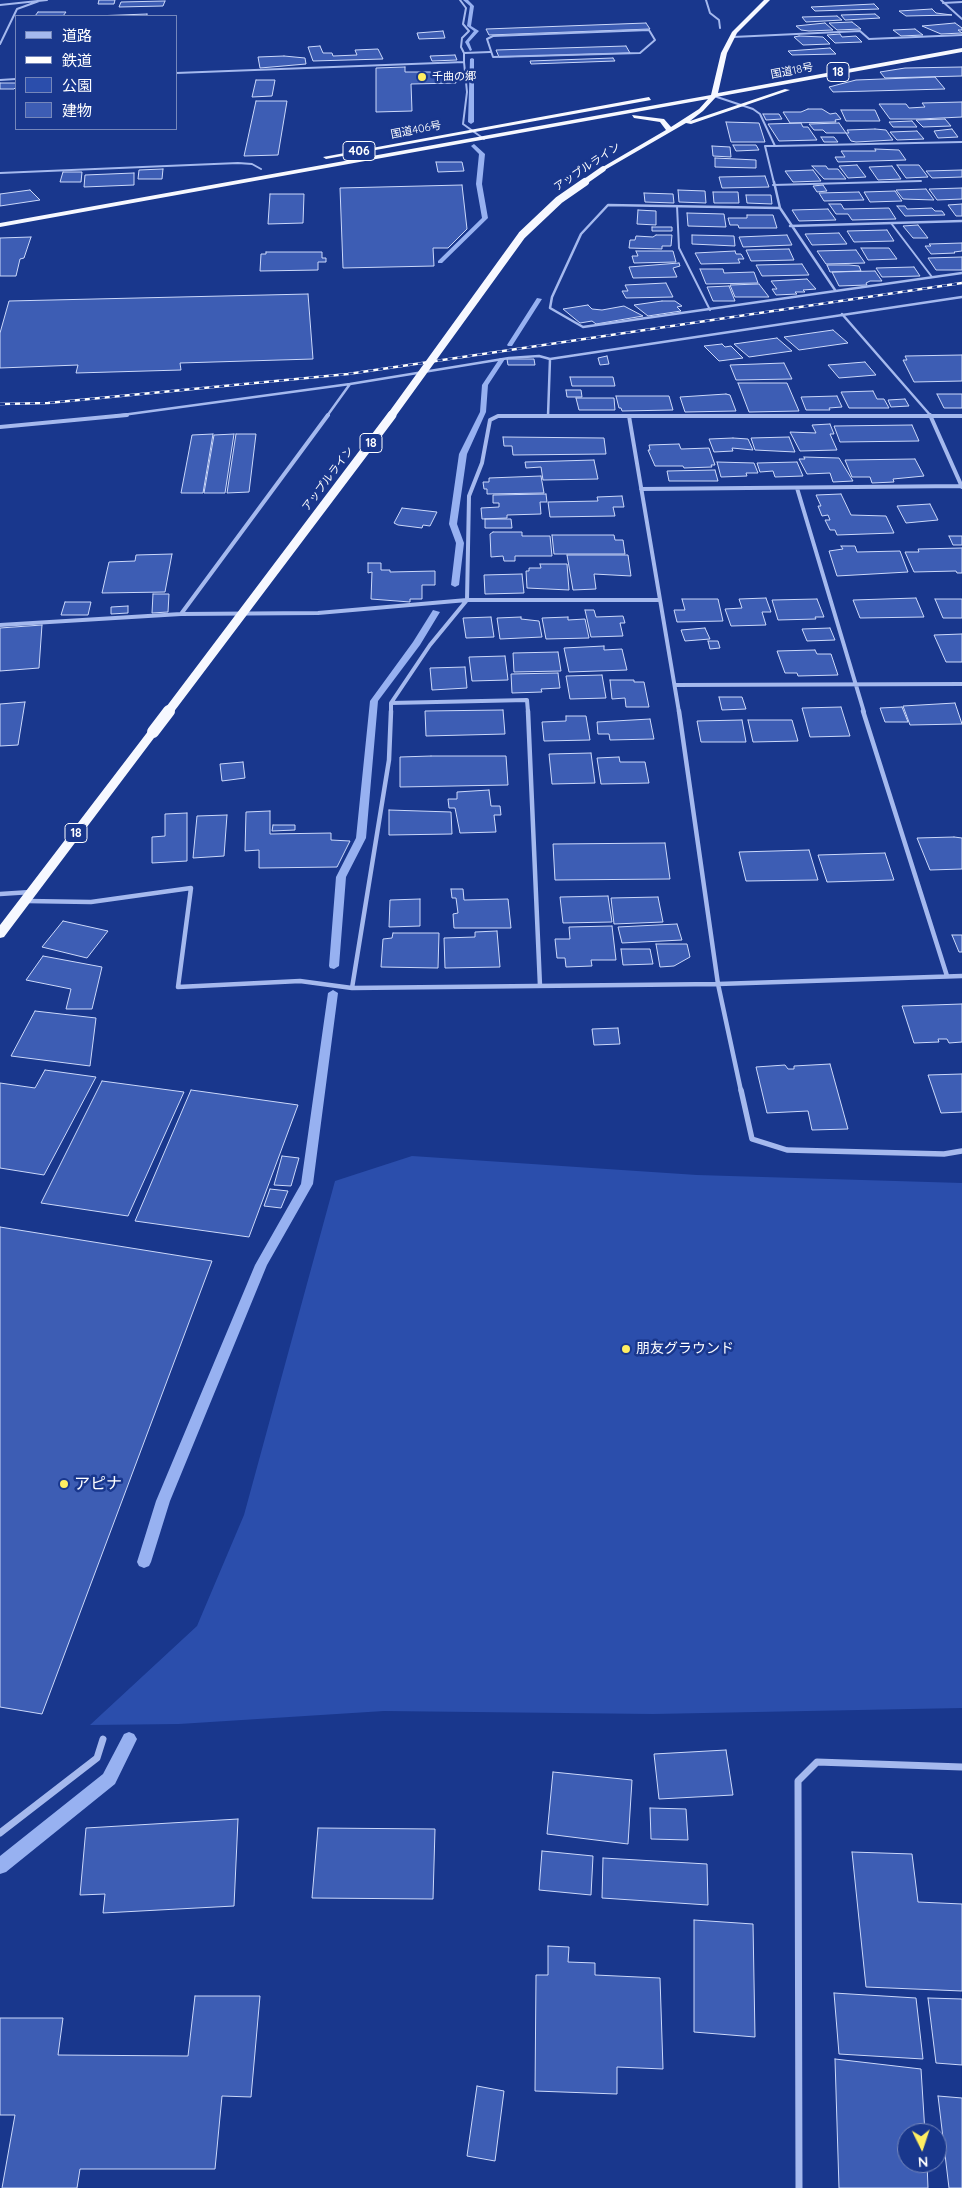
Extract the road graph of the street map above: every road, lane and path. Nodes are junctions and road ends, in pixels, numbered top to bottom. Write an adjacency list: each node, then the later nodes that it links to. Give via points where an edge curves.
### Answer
1 (47, 0): 6 (street)
2 (460, 0): 18 (lane, via 466,8 463,24 469,31 462,38)
3 (706, 0): 11 (lane, via 710,13 719,20)
4 (767, 0): 13 (highway, 18)
5 (941, 0): 8 (street)
6 (39, 1): 9 (street); 14 (street, via 17,9)
7 (962, 2): 8 (lane)
8 (943, 3): 10 (street)
9 (0, 5)
10 (962, 19)
11 (720, 28)
12 (962, 35): 13 (street, via 869,38 860,31)
13 (733, 37): 26 (highway, 18, via 724,52)
14 (0, 44)
15 (962, 44): 21 (highway, 18)
16 (962, 50): 20 (highway, 国道18号 / 18)
17 (490, 52): 17 (street, via 487,39 493,36 648,30 655,40 640,53 493,57); 18 (street)
18 (464, 53): 19 (street)
19 (464, 62): 22 (street); 33 (street, via 467,92 463,124)
20 (894, 62): 28 (highway, 国道18号 / 18); 30 (highway)
21 (835, 66)
22 (178, 73)
23 (15, 79): 24 (street)
24 (0, 80)
25 (727, 85): 26 (highway)
26 (717, 86): 27 (highway); 28 (highway, アップルライン / 18)
27 (708, 88)
28 (714, 96): 30 (street); 31 (highway, 国道406号 / 406); 32 (highway, アップルライン / 18)
29 (660, 97): 33 (highway, 国道406号 / 406)
30 (741, 105): 32 (highway); 37 (street, via 760,114)
31 (610, 116): 34 (highway, via 651,118 667,124); 35 (highway, 国道406号 / 406)
32 (678, 126): 34 (highway, アップルライン / 18)
33 (470, 130): 35 (street); 38 (highway, 国道406号 / 406)
34 (670, 131): 76 (highway, アップルライン / 18, bridge, via 603,169 559,200 522,235 389,419)
35 (484, 138): 49 (highway, 国道406号 / 406)
36 (962, 142): 37 (street)
37 (775, 146): 44 (street, via 765,146)
38 (318, 159)
39 (271, 168): 40 (highway)
40 (261, 169): 41 (highway); 42 (lane, via 252,164 238,163)
41 (252, 171)
42 (0, 173)
43 (921, 182): 44 (lane)
44 (773, 185): 46 (street)
45 (677, 206): 46 (street); 55 (lane, via 679,248); 55 (street, via 608,205 581,234 550,308 583,328)
46 (780, 208): 50 (street)
47 (962, 221): 48 (street)
48 (892, 223): 50 (street); 52 (lane)
49 (0, 224)
50 (790, 226): 53 (street)
51 (962, 273): 52 (street)
52 (932, 277): 53 (street)
53 (835, 290): 55 (street)
54 (962, 297): 56 (street)
55 (710, 310)
56 (842, 314): 57 (street); 61 (street)
57 (550, 359): 58 (street, via 539,356 510,358); 59 (street)
58 (350, 384): 63 (street, via 123,415); 69 (street)
59 (548, 416): 60 (street); 67 (street, via 498,416 490,420 482,463 469,496)
60 (630, 416): 61 (street); 66 (street)
61 (931, 416): 62 (street); 64 (street)
62 (962, 416)
63 (0, 427)
64 (962, 487): 65 (street)
65 (797, 488): 66 (street); 73 (street)
66 (642, 489): 68 (street)
67 (467, 600): 68 (street); 69 (street, via 318,613); 74 (street, via 430,645)
68 (660, 600): 72 (street)
69 (181, 614): 70 (street)
70 (0, 625)
71 (962, 684): 73 (street)
72 (675, 685): 73 (street); 80 (street)
73 (856, 685): 78 (street)
74 (391, 703): 81 (street, via 527,700); 82 (street, via 389,760)
75 (0, 894): 76 (street)
76 (28, 896): 77 (highway, アップルライン / 18); 82 (street, via 91,902 191,888 178,987 300,982)
77 (0, 934)
78 (947, 976): 79 (street); 80 (street)
79 (962, 976)
80 (718, 984): 81 (street); 83 (street, via 752,1139 787,1150 944,1154)
81 (540, 986): 82 (street)
82 (352, 988)
83 (962, 1151)
84 (103, 1739): 86 (street, via 97,1758)
85 (962, 1767): 87 (street, via 817,1762 798,1781)
86 (0, 1833)
87 (799, 2188)

